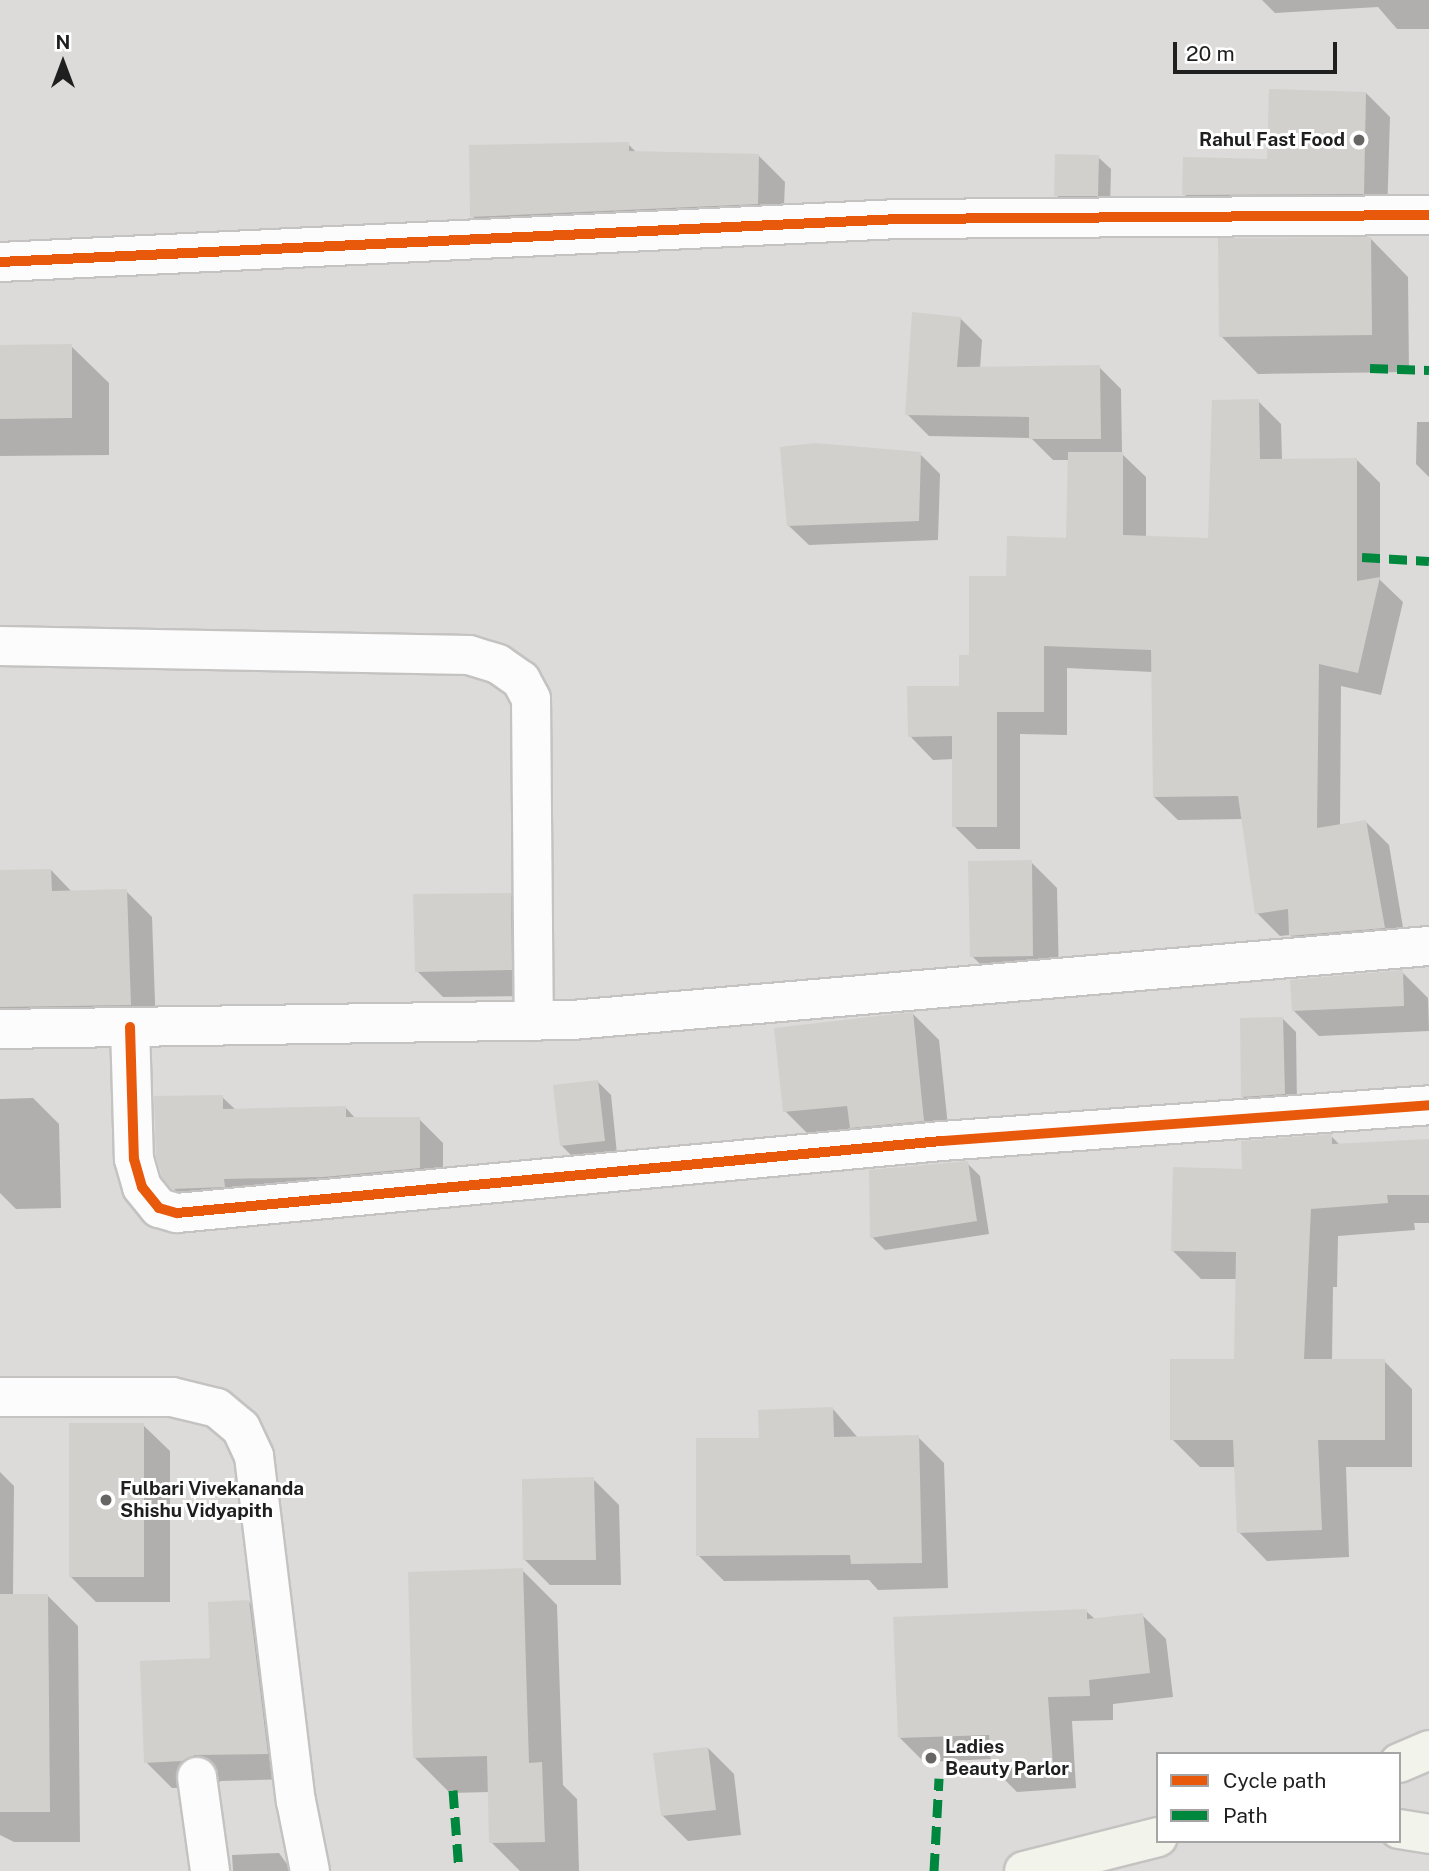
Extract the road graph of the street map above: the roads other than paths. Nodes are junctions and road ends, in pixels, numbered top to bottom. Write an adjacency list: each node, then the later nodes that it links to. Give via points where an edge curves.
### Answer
1 (1429, 215): 2 (street, via 900,219)
2 (0, 262)
3 (0, 646): 5 (street, via 469,654 498,664 521,680 531,699)
4 (1429, 946): 5 (street)
5 (534, 1021): 6 (street)
6 (130, 1027): 7 (street); 8 (street, via 134,1159 142,1187 159,1208 177,1213 956,1139)
7 (0, 1029)
8 (1429, 1105)
9 (0, 1397): 17 (street, via 172,1397 217,1408 241,1428 254,1456 296,1801)
10 (1429, 1750): 11 (main road)
11 (1401, 1762)
12 (197, 1777): 16 (street)
13 (1401, 1829): 14 (main road)
14 (1429, 1834)
15 (1156, 1838): 18 (main road)
16 (210, 1871)
17 (310, 1871)
18 (1024, 1871)

